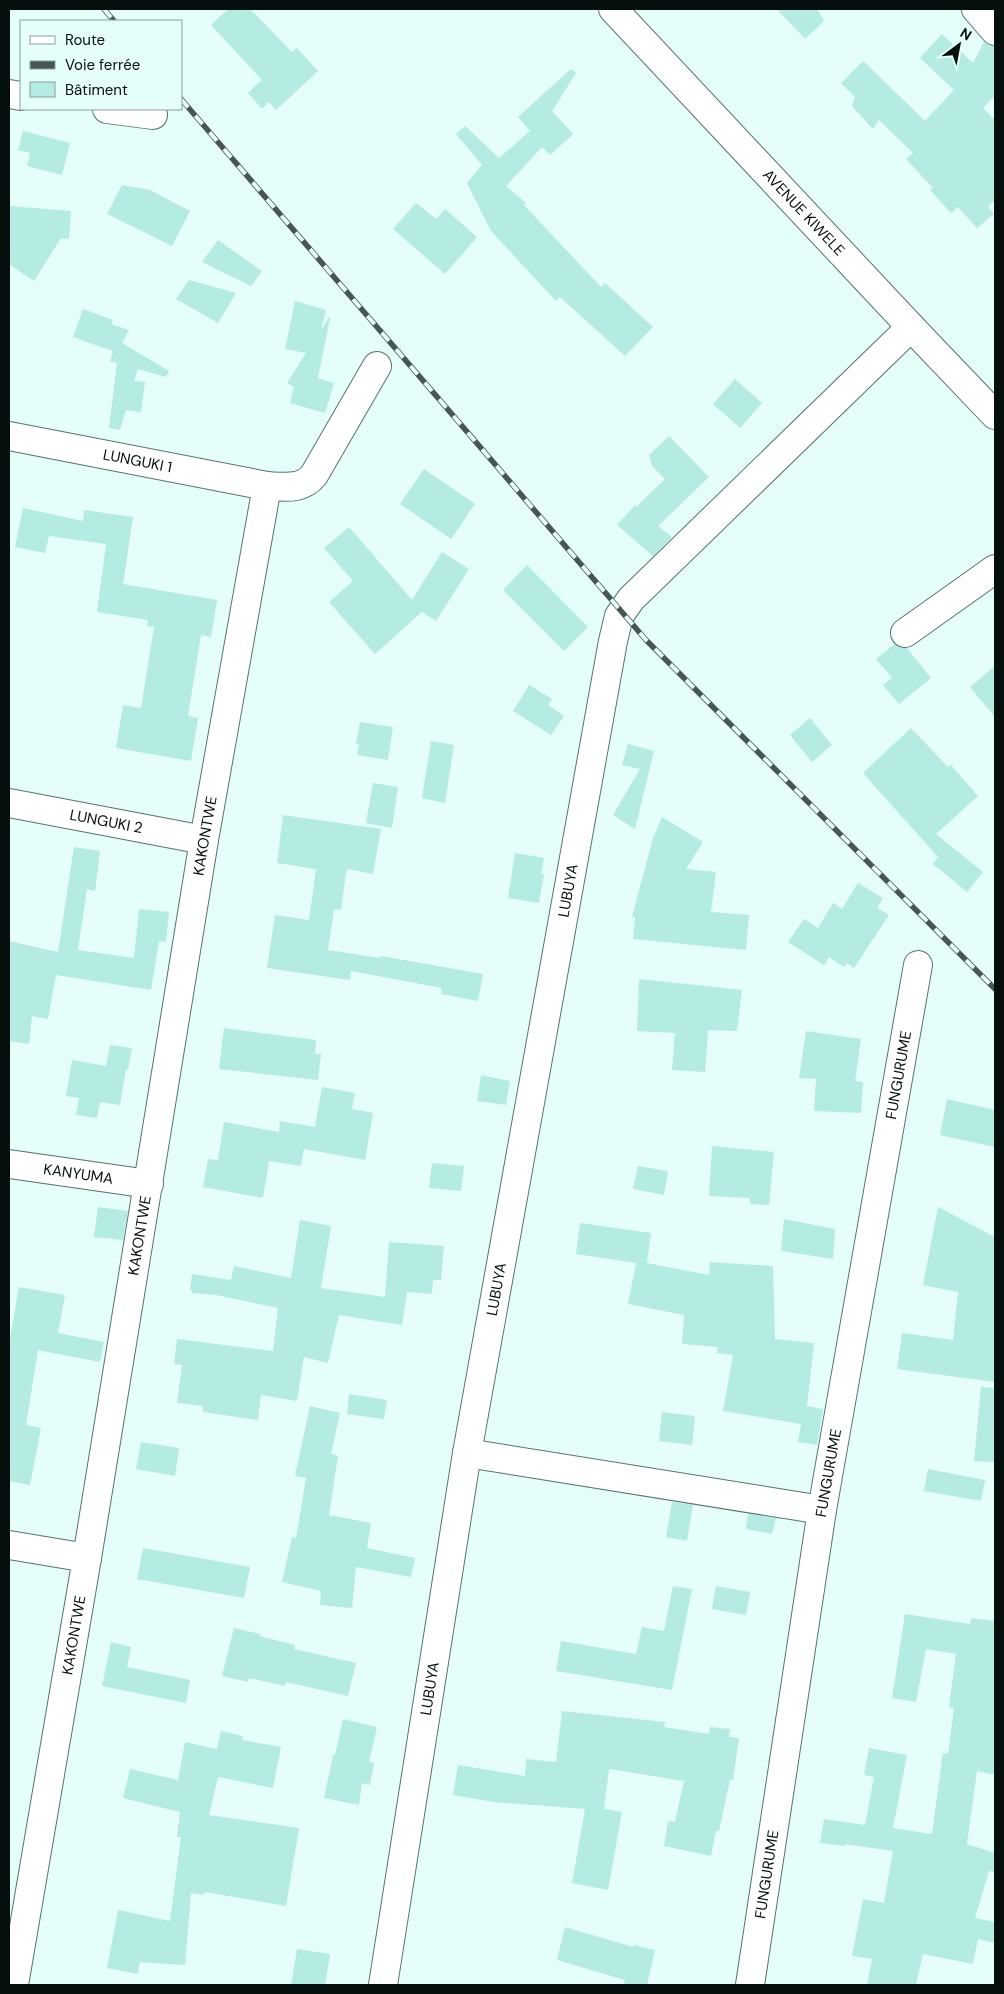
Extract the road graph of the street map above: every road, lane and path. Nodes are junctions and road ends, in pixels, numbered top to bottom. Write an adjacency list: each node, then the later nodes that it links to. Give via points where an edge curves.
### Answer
1 (613, 9): 6 (street, AVENUE KIWELE)
2 (976, 9): 3 (street)
3 (995, 31)
4 (114, 110): 5 (street)
5 (153, 116)
6 (911, 327): 8 (street, AVENUE KIWELE); 18 (street, LUBUYA, via 631,599 619,616)
7 (378, 366): 10 (street, LUNGUKI 1, via 309,481 293,487)
8 (995, 415)
9 (9, 436): 10 (street, LUNGUKI 1)
10 (267, 486): 14 (street, KAKONTWE)
11 (995, 569): 12 (street)
12 (906, 633)
13 (9, 803): 14 (street, LUNGUKI 2)
14 (204, 840): 17 (street, KAKONTWE)
15 (918, 965): 19 (street, FUNGURUME)
16 (9, 1164): 17 (street, KANYUMA)
17 (149, 1184): 21 (street, KAKONTWE)
18 (467, 1453): 19 (street); 24 (street, LUBUYA)
19 (822, 1510): 25 (street, FUNGURUME)
20 (9, 1545): 21 (street)
21 (87, 1558): 22 (street, KAKONTWE)
22 (18, 1904): 23 (street, KAKONTWE)
23 (14, 1985)
24 (383, 1985)
25 (750, 1985)

